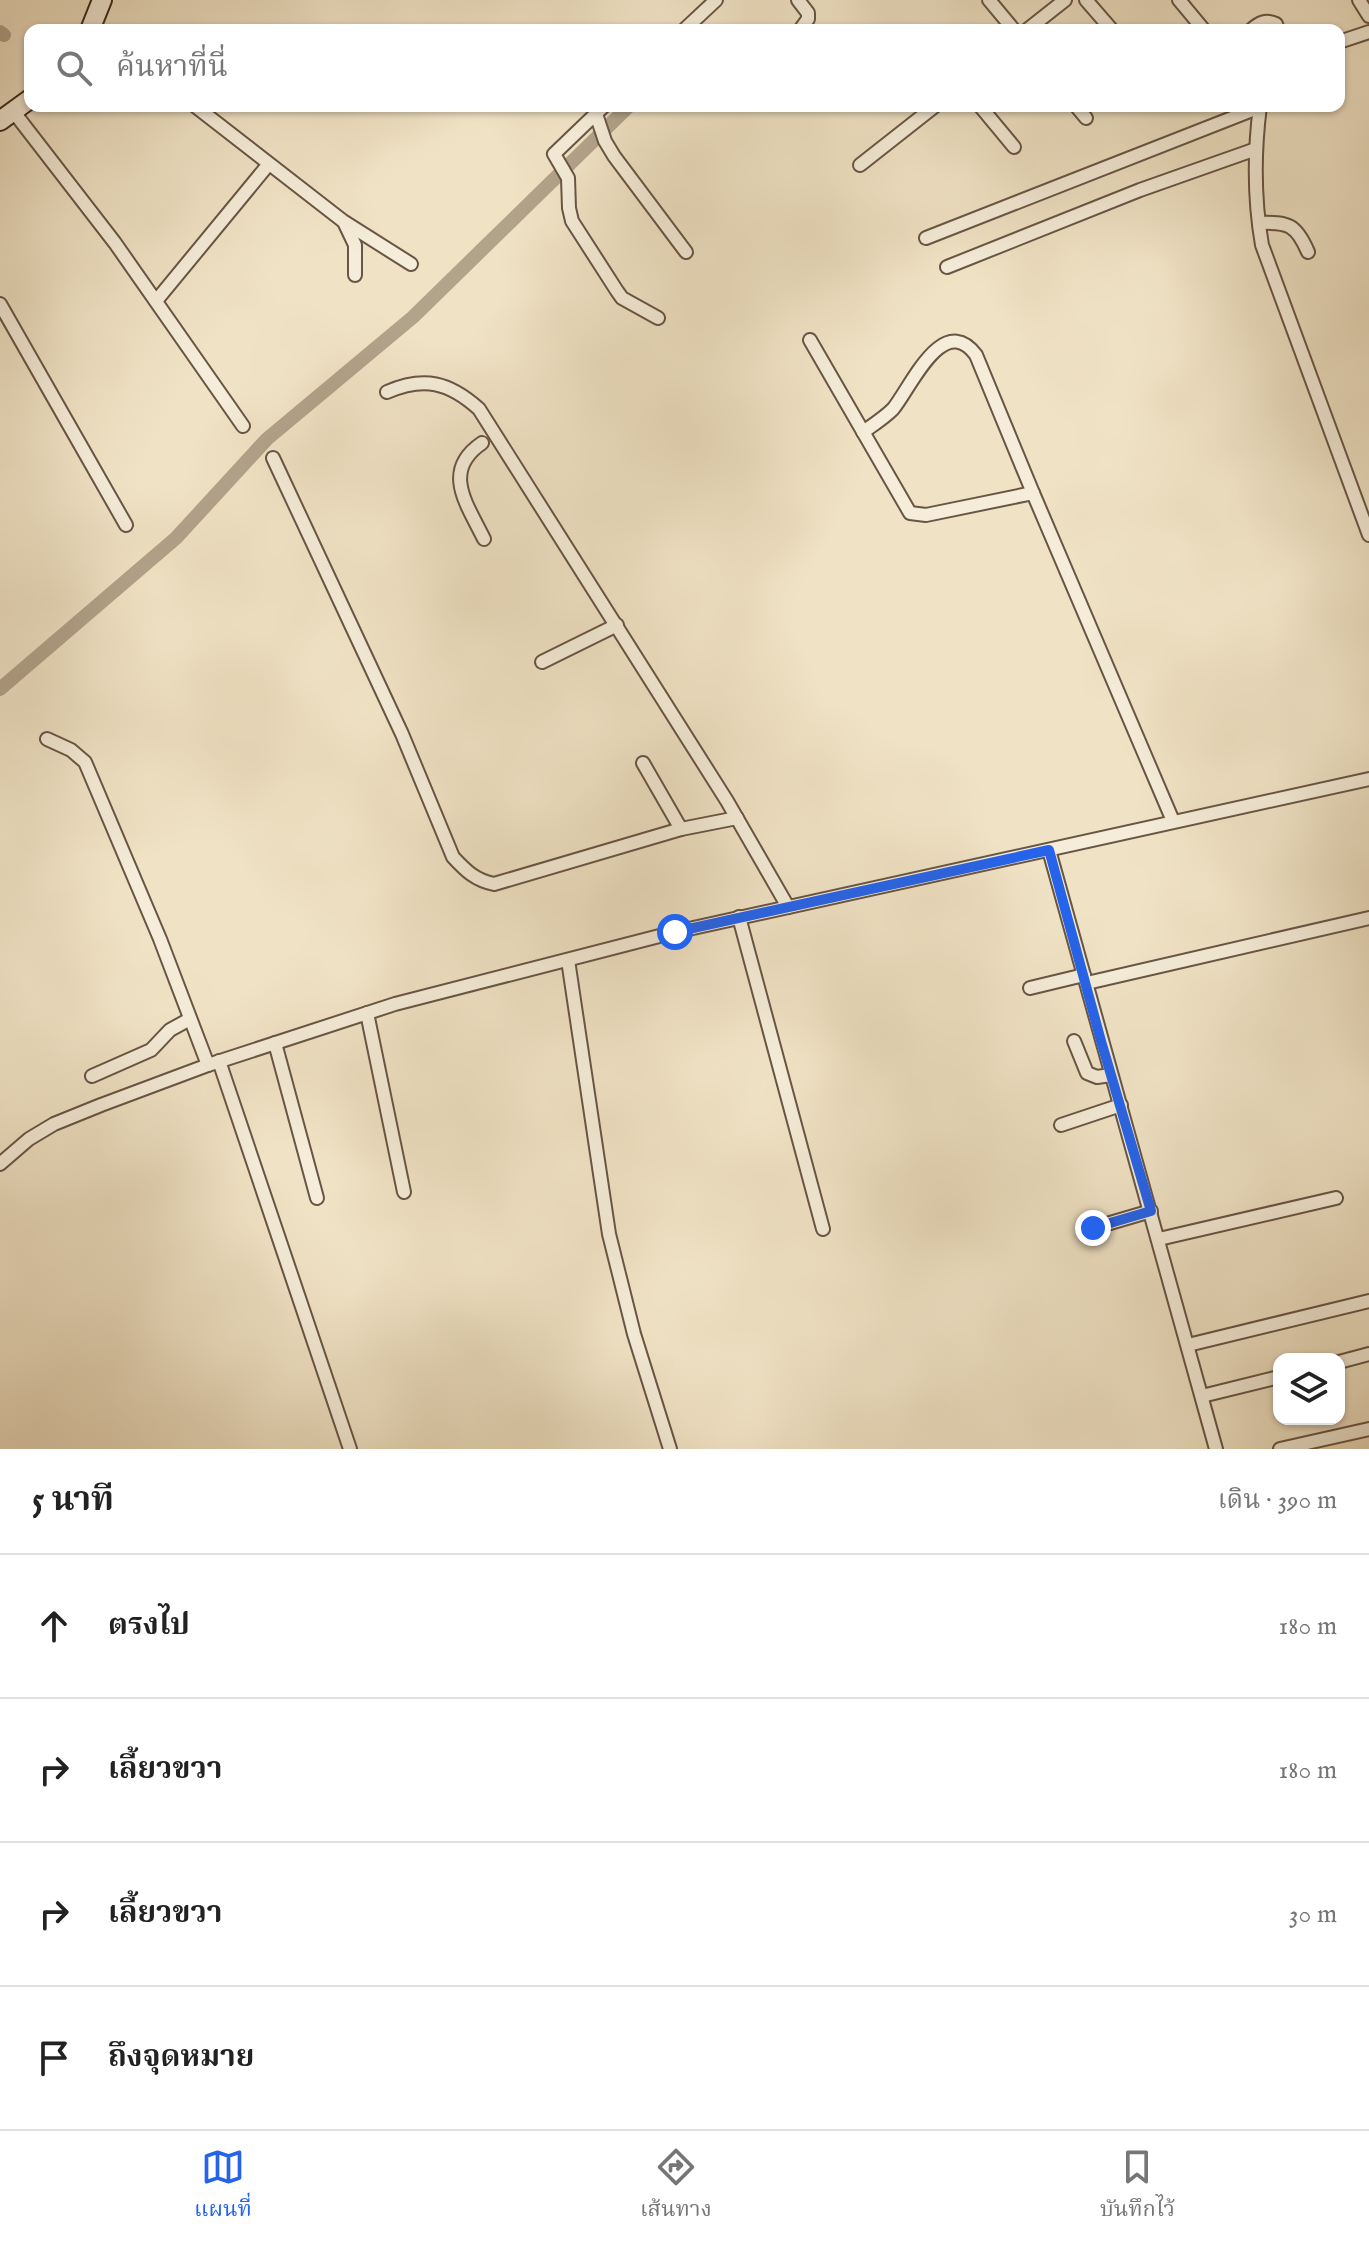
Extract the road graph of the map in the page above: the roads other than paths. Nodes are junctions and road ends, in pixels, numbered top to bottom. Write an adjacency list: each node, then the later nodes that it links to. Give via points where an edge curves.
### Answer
1 (102, 0): 10 (street)
2 (716, 0): 11 (street)
3 (798, 0): 12 (street, via 808,13)
4 (989, 0): 13 (street)
5 (1065, 0): 14 (street)
6 (1086, 0): 15 (street)
7 (1179, 0): 16 (street)
8 (1359, 0): 9 (street)
9 (1369, 16)
10 (95, 24)
11 (690, 24)
12 (804, 24)
13 (1009, 24)
14 (1035, 24)
15 (1107, 24)
16 (1199, 24)
17 (1257, 24): 18 (street)
18 (1276, 24)
19 (1369, 32): 20 (street)
20 (1345, 40)
21 (24, 103): 29 (street)
22 (202, 112): 33 (street)
23 (927, 112): 34 (street)
24 (985, 112): 31 (street)
25 (1081, 112): 30 (street)
26 (1245, 112): 37 (street)
27 (1259, 112): 32 (street)
28 (600, 114): 38 (street, via 605,141); 45 (street, via 554,154 568,178 572,221 622,298)
29 (6, 116): 43 (street, via 115,243)
30 (1086, 118)
31 (1014, 147)
32 (1256, 149): 36 (street); 41 (street)
33 (268, 165): 35 (street); 43 (street)
34 (860, 165)
35 (343, 221): 40 (street); 42 (street, via 355,245)
36 (1259, 223): 39 (street, via 1288,225); 54 (street, via 1275,283)
37 (926, 238)
38 (686, 252)
39 (1308, 252)
40 (411, 264)
41 (947, 267)
42 (355, 275)
43 (156, 301): 48 (street)
44 (0, 304): 53 (street)
45 (658, 318)
46 (810, 340): 49 (street)
47 (387, 392): 50 (street, via 410,382 449,389 479,409)
48 (243, 426)
49 (863, 432): 52 (street, via 910,513 926,515); 52 (street, via 893,408 940,345 960,342 976,355)
50 (490, 439): 55 (street, via 461,464 459,477); 56 (street)
51 (273, 458): 63 (street, via 402,734 453,857 466,872 494,884)
52 (1033, 493): 62 (street)
53 (126, 525)
54 (1369, 535)
55 (484, 539)
56 (617, 625): 57 (street); 61 (street)
57 (542, 662)
58 (47, 739): 72 (street, via 85,762)
59 (643, 763): 63 (street)
60 (1369, 779): 62 (street)
61 (737, 818): 63 (street); 65 (street)
62 (1173, 821): 64 (street)
63 (681, 829)
64 (1049, 850): 65 (street); 69 (street)
65 (788, 907): 66 (street)
66 (739, 917): 68 (street); 86 (street)
67 (1369, 918): 69 (street)
68 (568, 960): 71 (street); 96 (street, via 609,1234)
69 (1086, 979): 70 (street); 76 (street)
70 (1030, 988)
71 (367, 1013): 74 (street); 81 (street)
72 (190, 1019): 75 (street); 77 (street, via 151,1050)
73 (1074, 1041): 76 (street, via 1087,1073)
74 (275, 1043): 75 (street); 82 (street)
75 (214, 1063): 80 (street, via 54,1124); 95 (street)
76 (1111, 1075): 78 (street)
77 (92, 1076)
78 (1121, 1105): 79 (street); 84 (street)
79 (1061, 1125)
80 (0, 1164)
81 (404, 1192)
82 (317, 1198)
83 (1336, 1198): 87 (street)
84 (1151, 1211): 85 (street); 87 (street)
85 (1093, 1228)
86 (823, 1229)
87 (1159, 1239): 89 (street)
88 (1369, 1301): 89 (street)
89 (1188, 1345): 93 (street)
90 (1369, 1354): 91 (street)
91 (1345, 1360)
92 (1273, 1378): 93 (street)
93 (1202, 1396): 97 (street)
94 (1369, 1429): 98 (street)
95 (350, 1449)
96 (670, 1449)
97 (1216, 1449)
98 (1280, 1449)

